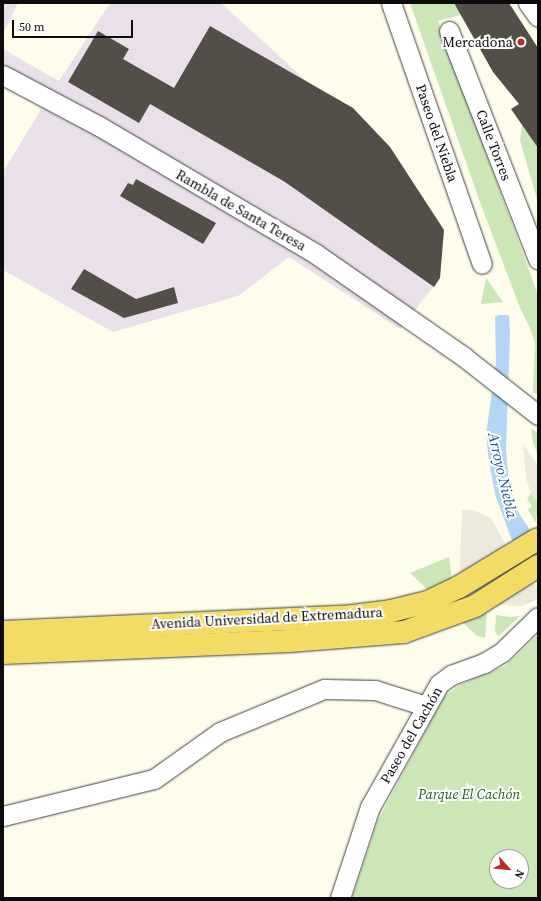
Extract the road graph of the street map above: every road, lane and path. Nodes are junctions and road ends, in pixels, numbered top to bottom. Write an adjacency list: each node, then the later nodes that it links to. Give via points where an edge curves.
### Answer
1 (391, 3): 8 (street, Paseo del Niebla)
2 (528, 3): 3 (street)
3 (538, 17)
4 (449, 31): 6 (street, Calle Torres)
5 (3, 75): 9 (street, Rambla de Santa Teresa, via 99,126 316,254 470,361)
6 (534, 232): 7 (street, Calle Torres)
7 (538, 259)
8 (482, 264)
9 (533, 411)
10 (538, 539): 13 (main road, Avenida Universidad de Extremadura, via 459,587 428,602 391,611 352,616)
11 (538, 566): 14 (main road, Avenida Universidad de Extremadura, via 475,606 404,632 361,637)
12 (538, 617): 15 (street, Paseo del Cachón, via 502,652 484,663 451,675 439,684)
13 (3, 632)
14 (3, 653)
15 (426, 706): 16 (street, via 375,690 324,689 220,732 154,779); 17 (street, Paseo del Cachón, via 370,807)
16 (3, 816)
17 (340, 898)

